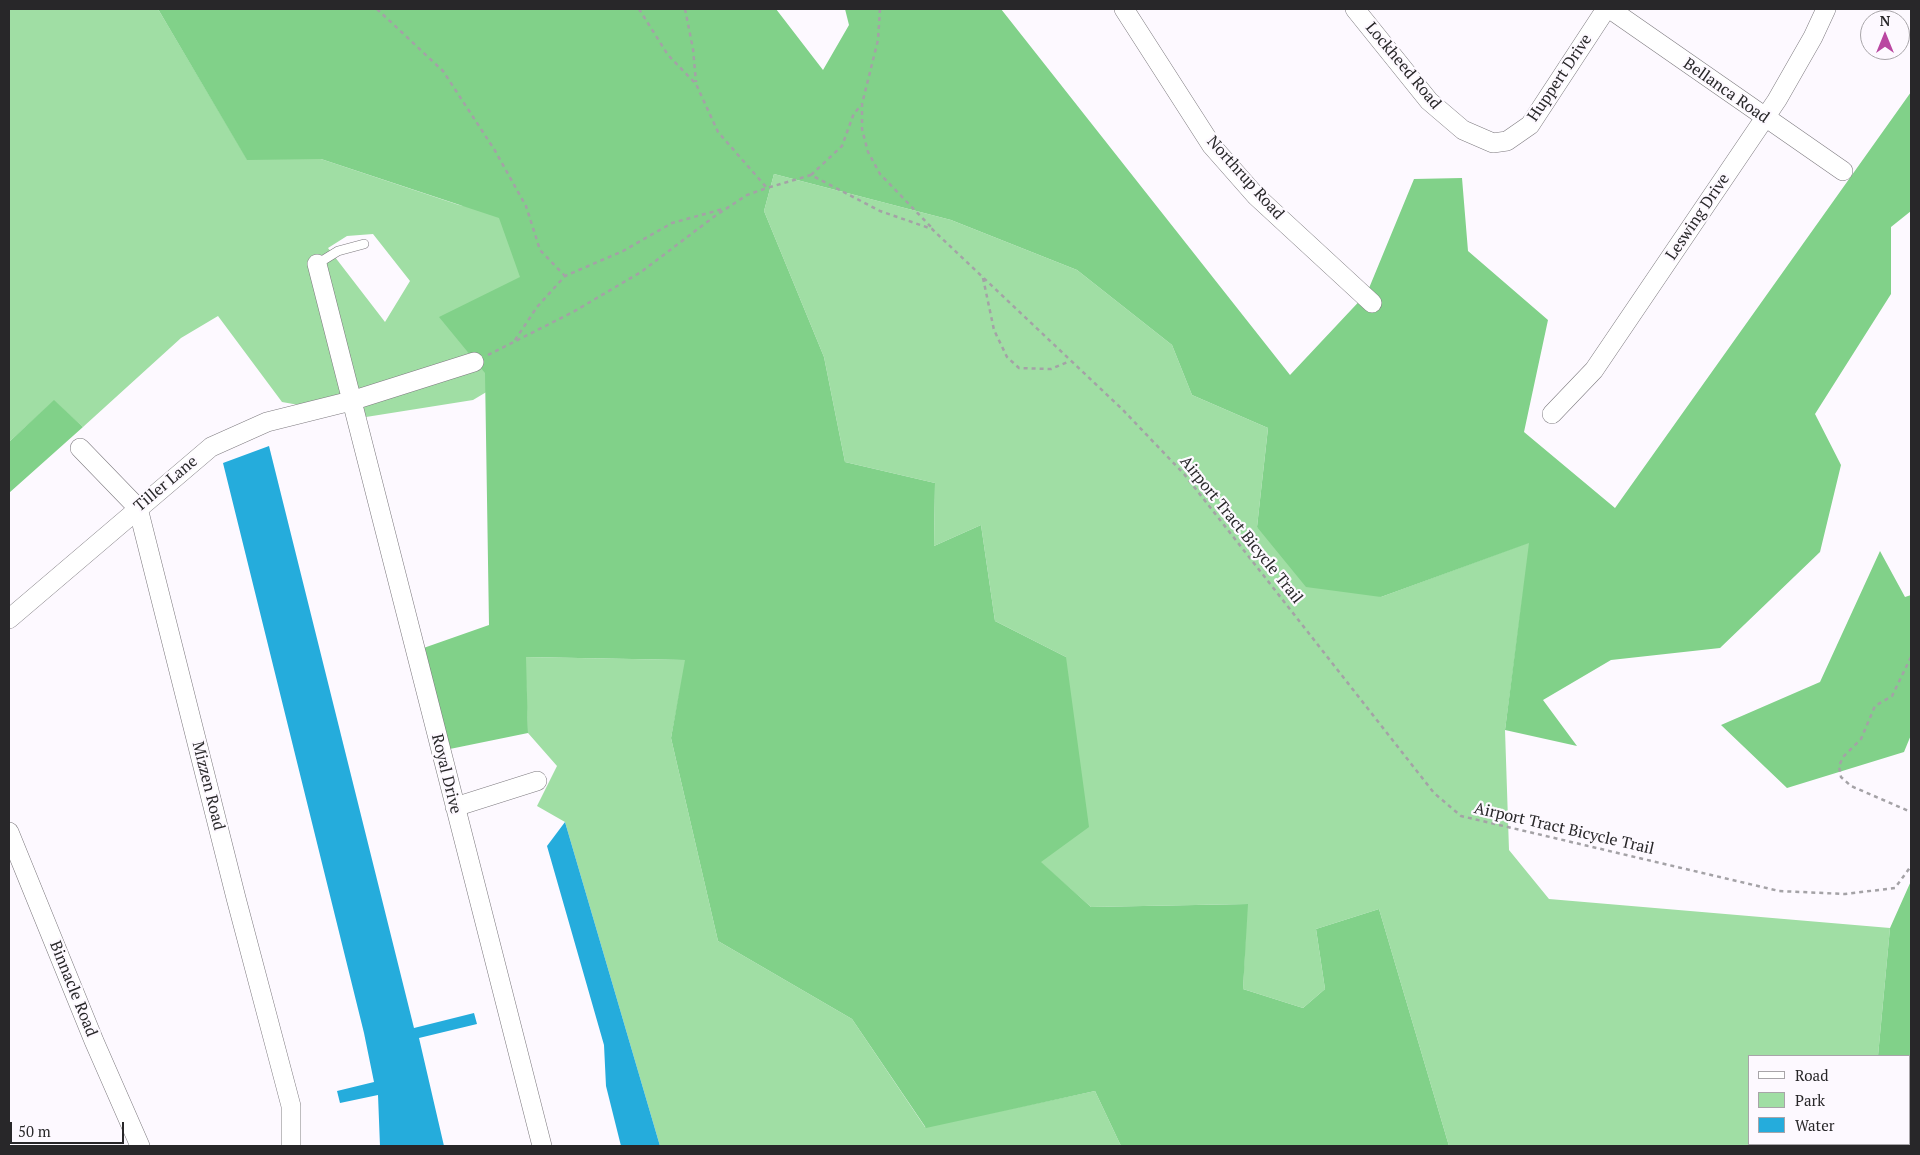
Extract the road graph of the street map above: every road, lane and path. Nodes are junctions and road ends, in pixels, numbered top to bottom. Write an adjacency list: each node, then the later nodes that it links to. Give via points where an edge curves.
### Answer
1 (378, 9): 21 (path, via 443,71 494,149 526,206 540,250)
2 (639, 9): 10 (path, via 668,55)
3 (685, 9): 10 (path)
4 (880, 9): 11 (path, via 878,40)
5 (1124, 9): 23 (street, Northrup Road, via 1212,146 1256,196)
6 (1355, 9): 13 (street, Lockheed Road, via 1429,101 1463,130 1493,143)
7 (1606, 9): 13 (street, Huppert Drive, via 1530,125)
8 (1610, 9): 12 (street, Bellanca Road)
9 (1826, 9): 12 (street, Leswing Drive)
10 (696, 84): 16 (path, via 718,132)
11 (862, 104): 15 (path, via 854,113 842,146); 18 (path, via 862,129 868,152 880,174)
12 (1765, 118): 14 (street, Bellanca Road); 28 (street, Leswing Drive, via 1594,370)
13 (1507, 141)
14 (1843, 171)
15 (811, 175): 16 (path); 18 (path, Airport Tract Bicycle Trail, via 880,210)
16 (767, 188): 17 (path, via 747,194)
17 (727, 207): 21 (path, via 672,223 623,251); 24 (path, via 641,272)
18 (932, 229): 22 (path, Airport Tract Bicycle Trail)
19 (364, 244): 20 (lane, via 338,251)
20 (317, 264): 27 (street)
21 (565, 276): 24 (path, via 537,306)
22 (982, 276): 25 (path, Airport Tract Bicycle Trail); 25 (path, via 994,330 1006,356 1019,368 1051,369)
23 (1372, 304)
24 (514, 342): 26 (path)
25 (1070, 360): 37 (path, Airport Tract Bicycle Trail, via 1184,474 1434,793 1461,816 1779,891 1845,894 1895,888)
26 (474, 362): 27 (street, Tiller Lane)
27 (351, 401): 30 (street, Tiller Lane, via 267,422 211,447); 34 (street, Royal Drive)
28 (1552, 414)
29 (80, 448): 30 (street, Mizzen Road)
30 (138, 508): 31 (street, Tiller Lane); 39 (street, Mizzen Road, via 291,1106)
31 (9, 619)
32 (1911, 657): 35 (path, via 1892,696 1875,706 1861,739 1839,766 1841,777 1852,786)
33 (537, 782): 34 (street)
34 (455, 807): 40 (street, Royal Drive)
35 (1911, 812)
36 (9, 832): 38 (street, Binnacle Road)
37 (1911, 866)
38 (140, 1146)
39 (292, 1146)
40 (542, 1146)

